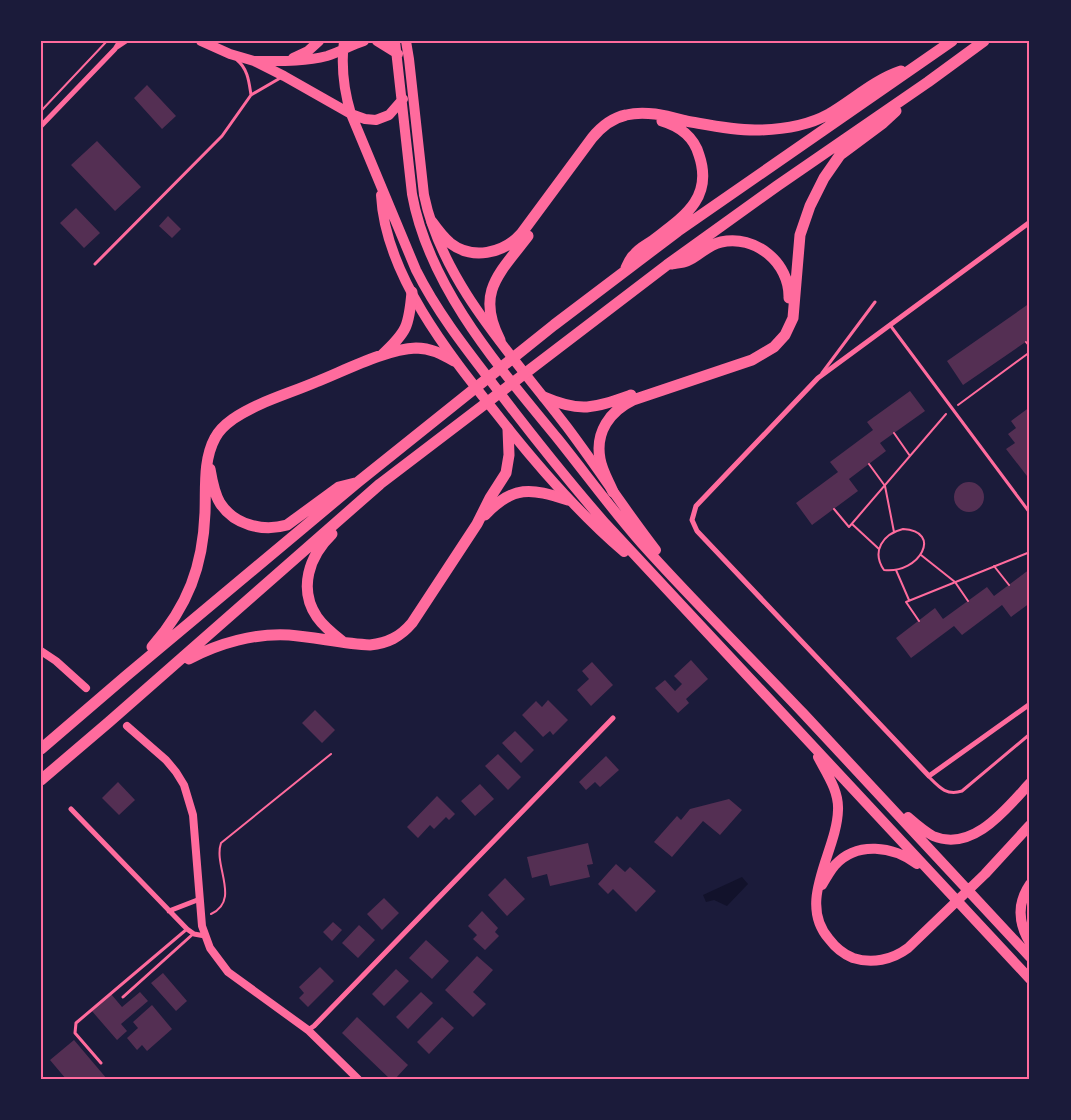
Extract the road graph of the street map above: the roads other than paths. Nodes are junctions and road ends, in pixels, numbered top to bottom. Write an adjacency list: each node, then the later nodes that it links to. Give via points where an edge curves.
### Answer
1 (120, 41): 12 (street)
2 (126, 41): 12 (street)
3 (201, 41): 13 (main road)
4 (319, 41): 15 (main road, via 302,54)
5 (364, 41): 11 (main road)
6 (377, 41): 14 (main road)
7 (395, 41): 14 (main road)
8 (406, 41): 25 (main road, via 423,187)
9 (952, 41): 17 (highway)
10 (984, 41): 19 (highway)
11 (344, 46): 15 (main road, via 325,56); 22 (main road, via 345,87)
12 (115, 49): 23 (street)
13 (230, 54): 16 (main road); 20 (lane, via 243,65)
14 (398, 54): 21 (main road)
15 (285, 60): 16 (main road)
16 (254, 61): 18 (main road)
17 (915, 67): 25 (highway, via 889,76 823,117 785,128 736,129 643,112 618,117 604,125 592,138 521,234 500,249 480,253 459,248 446,239); 29 (highway, via 678,231)
18 (284, 76): 20 (lane); 22 (main road)
19 (928, 82): 28 (highway); 42 (highway, via 883,123 840,155 824,178 800,235 793,318 774,347 752,360 634,400 609,418 601,434 599,455)
20 (251, 95): 27 (lane, via 222,136)
21 (402, 99): 22 (main road, via 389,115 376,120); 47 (main road, via 417,216 429,253 451,296 526,400 641,543)
22 (351, 114): 24 (main road)
23 (41, 126)
24 (381, 186): 30 (main road, via 387,232); 46 (main road, via 416,270 445,320 549,457)
25 (432, 222): 33 (main road, via 455,276)
26 (1030, 222): 32 (street)
27 (95, 264)
28 (667, 265): 37 (highway, via 687,261 720,242 736,241 756,246 773,258 786,276 789,295 784,323 774,337 756,351 610,402 586,407 570,406); 41 (highway)
29 (622, 274): 33 (highway, via 634,254 687,214 701,190 700,156 695,145 684,132 663,121 642,119 624,122 597,142 495,282 490,312); 40 (highway)
30 (412, 292): 34 (highway, via 408,324 400,337); 35 (main road)
31 (875, 302): 36 (lane)
32 (889, 324): 36 (street); 44 (lane)
33 (500, 340): 37 (main road)
34 (380, 356): 35 (highway, via 421,348 439,352); 39 (highway, via 233,419 214,438)
35 (454, 361): 38 (main road)
36 (818, 378): 59 (street, via 696,506 692,520 697,531)
37 (544, 397): 42 (main road)
38 (508, 429): 43 (main road); 45 (highway, via 507,469)
39 (208, 460): 40 (highway, via 220,503 241,521 260,527 287,525 339,487); 50 (highway, via 203,539 195,578 172,624)
40 (358, 482): 50 (highway)
41 (380, 484): 48 (highway, via 329,537 313,557 309,568 307,588 312,609); 54 (highway)
42 (613, 492): 47 (main road)
43 (568, 500): 45 (highway, via 539,492 520,492 500,500); 46 (main road)
44 (1030, 513)
45 (477, 524): 48 (highway, via 412,623 400,635 376,644)
46 (662, 586): 57 (main road)
47 (696, 600): 62 (main road)
48 (342, 641): 54 (highway, via 273,634 206,649 186,660)
49 (41, 651): 51 (street)
50 (126, 676): 58 (highway)
51 (86, 688)
52 (1030, 704): 59 (street)
53 (613, 718): 77 (street)
54 (109, 722): 60 (highway)
55 (127, 726): 68 (street, via 166,760 184,785 193,815)
56 (1030, 734): 59 (lane, via 962,792 945,791)
57 (810, 743): 65 (main road); 67 (main road, via 833,784 838,810)
58 (41, 749)
59 (929, 776)
60 (41, 780)
61 (1030, 783): 62 (main road, via 992,822 978,832 957,838 933,836)
62 (879, 793): 74 (main road)
63 (71, 809): 69 (street)
64 (1030, 825): 67 (main road, via 917,940 889,958 875,961 853,958 836,947 824,933 817,912)
65 (938, 881): 67 (main road, via 901,854 864,850 848,855 835,865); 75 (main road)
66 (1030, 884): 73 (main road, via 1020,912 1022,927)
67 (817, 894)
68 (200, 899): 69 (street); 72 (street)
69 (169, 911): 70 (street)
70 (188, 929): 71 (street); 78 (lane, via 76,1023 75,1033)
71 (194, 934): 72 (street); 76 (lane)
72 (205, 936): 77 (street, via 228,972)
73 (1030, 943)
74 (1030, 957)
75 (1030, 979)
76 (123, 997)
77 (308, 1030): 79 (street)
78 (101, 1063)
79 (358, 1079)

